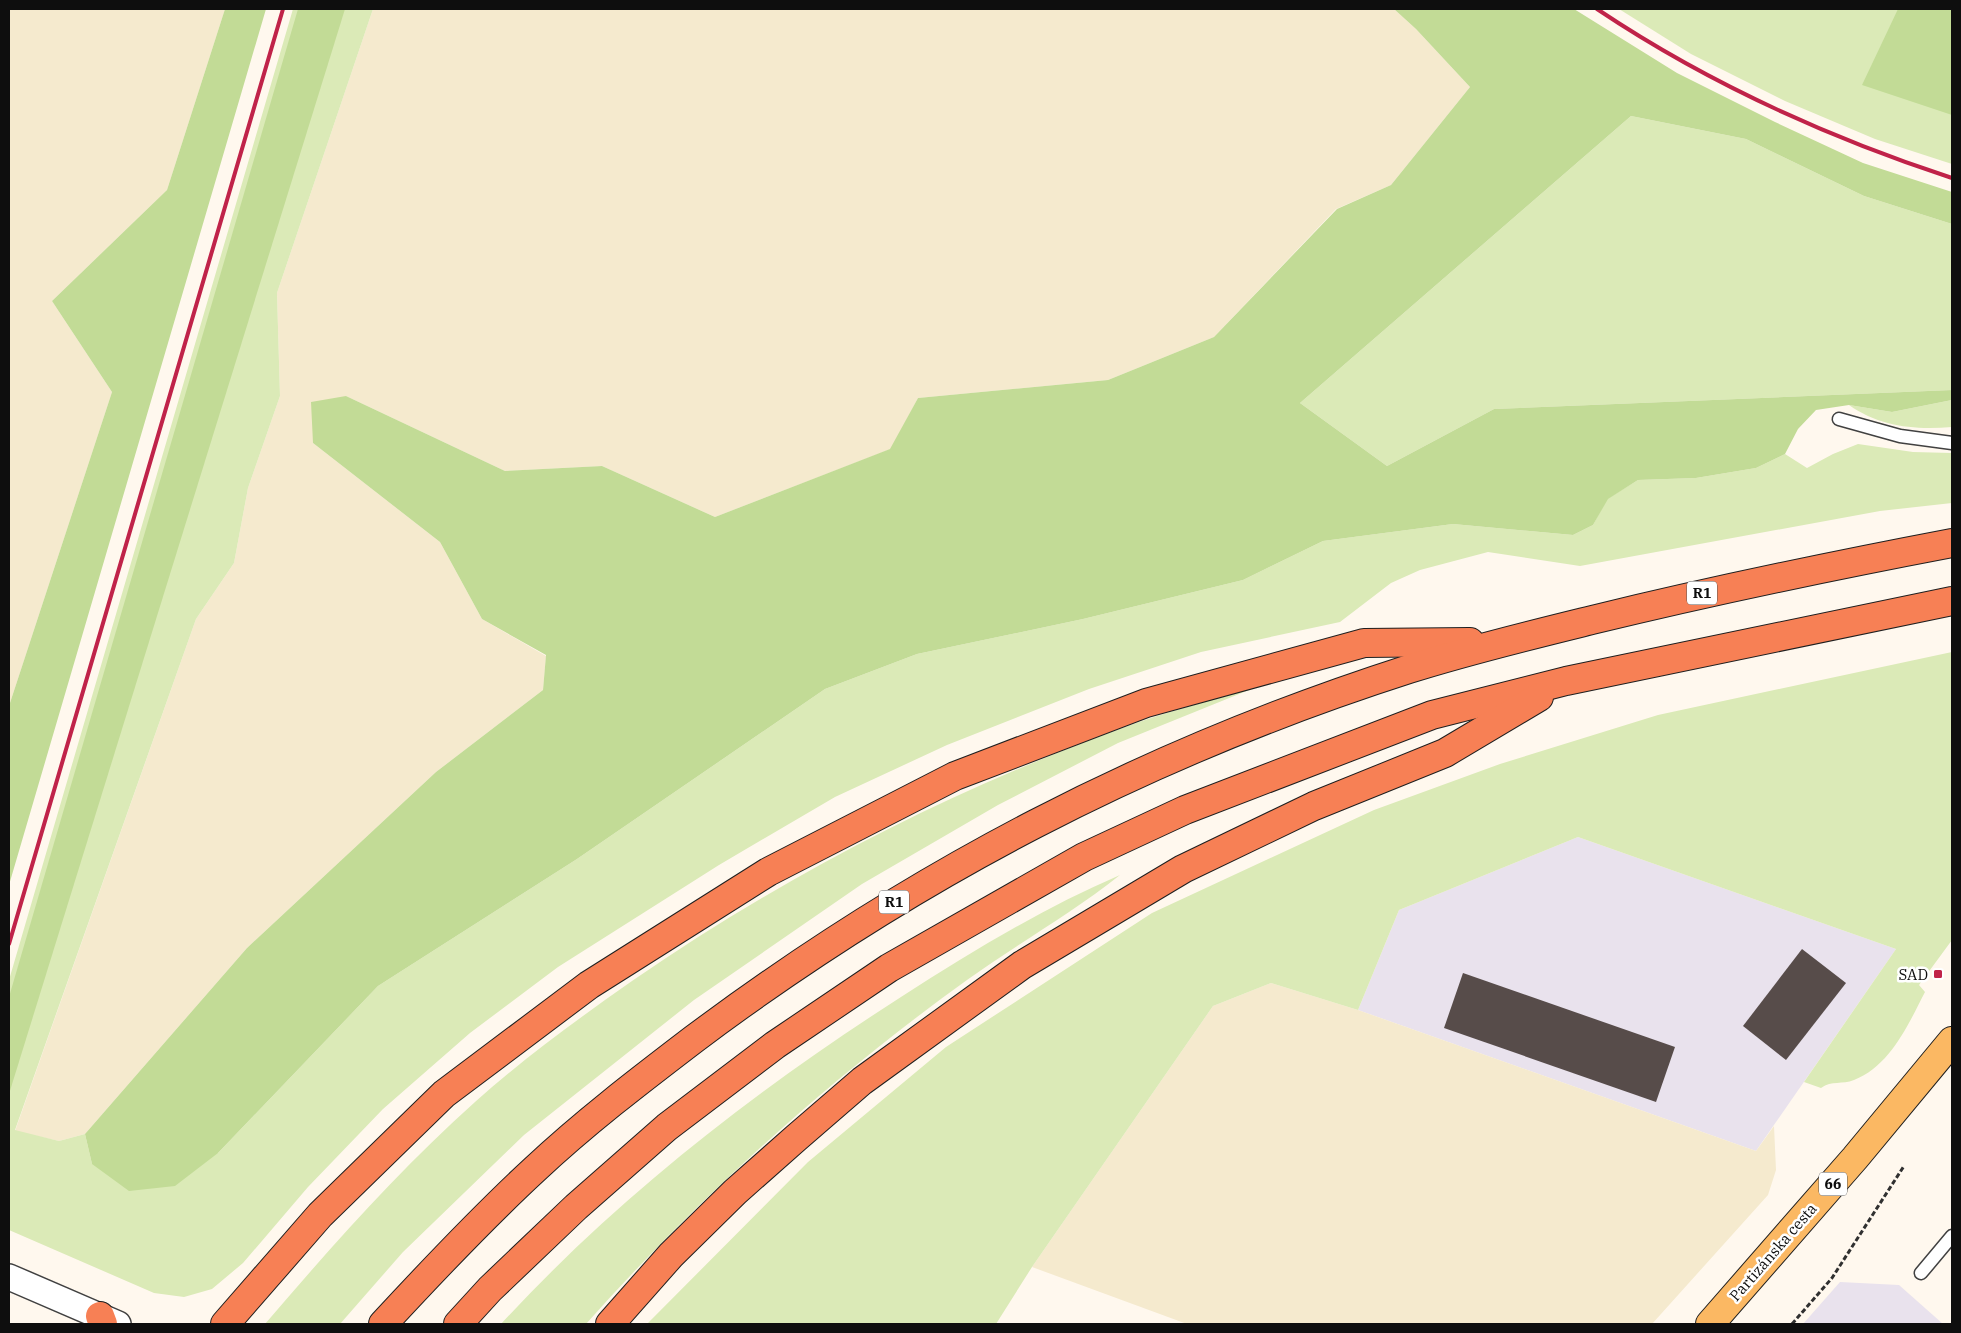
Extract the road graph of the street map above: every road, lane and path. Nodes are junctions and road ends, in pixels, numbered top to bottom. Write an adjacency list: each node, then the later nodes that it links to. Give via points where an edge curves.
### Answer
1 (1840, 419): 2 (lane, via 1900,436)
2 (1952, 443)
3 (1952, 543): 5 (highway, R1, via 1706,592)
4 (1952, 601): 6 (highway)
5 (1504, 642): 13 (highway, via 1364,643 1146,703 955,776 768,872 589,985 444,1094 320,1215); 14 (highway, R1, via 1410,669 1291,710 1159,762 964,860 869,917 746,1000 633,1085 535,1169 444,1257)
6 (1566, 681): 15 (highway, via 1432,715 1184,810 1084,857 990,908 889,968 776,1045 667,1127 576,1207); 16 (highway, via 1445,753 1314,806 1183,869 1022,965 862,1081 796,1138 671,1255)
7 (1952, 1041): 17 (main road, Partizánska cesta / 66, via 1856,1158)
8 (1904, 1166): 18 (path, via 1832,1278)
9 (1952, 1236): 10 (lane)
10 (1921, 1273)
11 (9, 1278): 12 (street)
12 (107, 1321)
13 (225, 1324)
14 (383, 1324)
15 (458, 1324)
16 (610, 1324)
17 (1710, 1324)
18 (1792, 1324)

